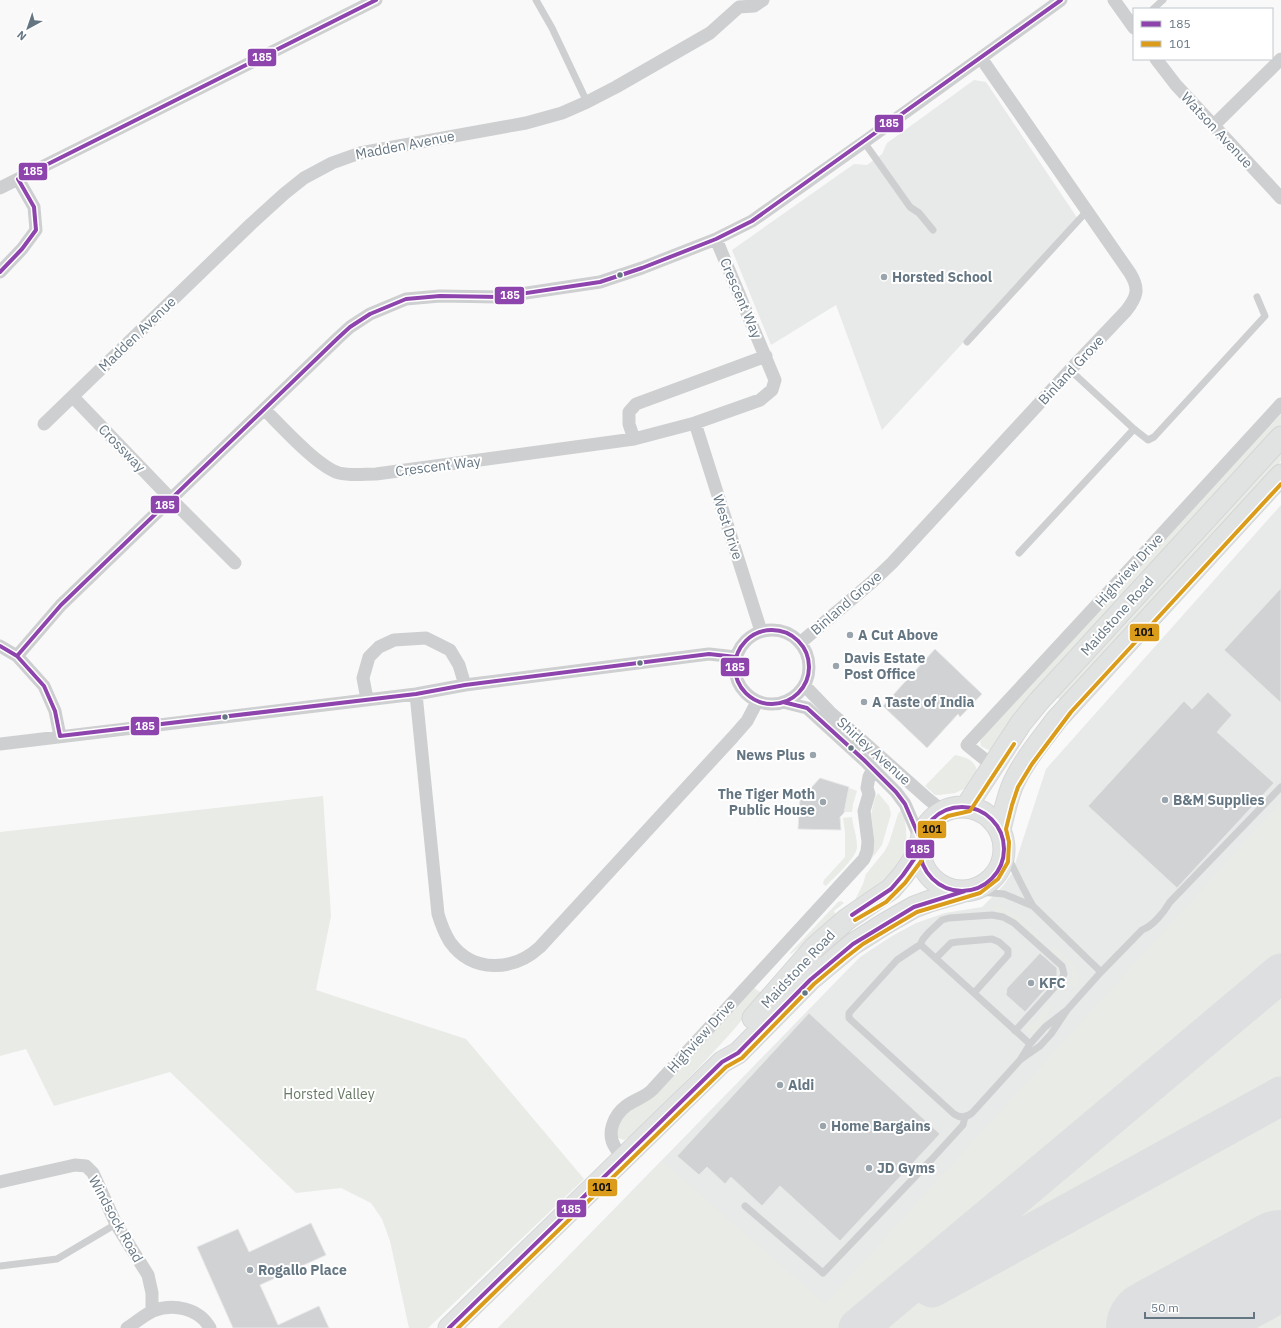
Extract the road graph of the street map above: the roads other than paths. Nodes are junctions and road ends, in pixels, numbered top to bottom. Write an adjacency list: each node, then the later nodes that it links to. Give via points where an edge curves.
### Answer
1 (376, 0): 16 (street)
2 (536, 0): 13 (lane)
3 (763, 0): 7 (street, Madden Avenue, via 754,6)
4 (1061, 0): 10 (street)
5 (1114, 0): 9 (street)
6 (1163, 0): 8 (lane)
7 (741, 3): 13 (street, Madden Avenue, via 710,32 616,88)
8 (1154, 8)
9 (1133, 26)
10 (981, 58): 15 (street); 19 (street, Binland Grove)
11 (1281, 59): 14 (street)
12 (1157, 60): 14 (street, Watson Avenue, via 1176,85)
13 (587, 102): 27 (street, Madden Avenue, via 562,113 526,123 360,152 304,178 251,224)
14 (1214, 125): 18 (street, Watson Avenue)
15 (864, 142): 20 (lane, via 910,207 919,213); 21 (street, via 752,221)
16 (18, 179): 17 (street); 22 (street, via 34,207 36,230)
17 (0, 188)
18 (1281, 198)
19 (1088, 211): 24 (lane); 26 (street, Binland Grove, via 1137,286 1134,300 1126,311)
20 (933, 230)
21 (716, 239): 25 (street, Crescent Way); 29 (street, via 600,282 500,297 440,296 406,299 370,314 350,327)
22 (0, 272)
23 (1257, 298): 32 (lane, via 1265,316 1154,437 1148,440)
24 (967, 342)
25 (766, 356): 30 (street, Crescent Way, via 775,380 772,390 760,400); 34 (street, Crescent Way, via 636,404 629,412 629,424)
26 (1070, 370): 32 (lane); 40 (street, Binland Grove, via 892,563)
27 (73, 397): 31 (street, Madden Avenue); 36 (street, Crossway)
28 (1281, 404): 52 (street, Highview Drive, via 967,745)
29 (264, 409): 34 (street, Crescent Way, via 321,464 339,473 356,475); 36 (street)
30 (695, 423): 34 (street, Crescent Way); 39 (street, West Drive)
31 (44, 424)
32 (1134, 429): 37 (lane)
33 (1281, 437): 52 (main road, Maidstone Road, via 1039,701)
34 (634, 439)
35 (1281, 474): 58 (main road, Maidstone Road, via 1057,719 1014,784)
36 (171, 499): 38 (street, Crossway); 42 (street, via 57,609)
37 (1019, 553)
38 (235, 563)
39 (762, 631): 40 (street, via 778,630 794,637); 43 (street, via 748,638)
40 (800, 643): 45 (street, via 809,664)
41 (0, 646): 42 (street)
42 (17, 656): 50 (street, via 44,686 55,711)
43 (736, 657): 44 (street, via 709,654); 48 (street, via 738,684)
44 (465, 685): 46 (street); 47 (street, via 459,665 450,650 426,638 394,640 369,657 363,678)
45 (805, 686): 49 (street, Shirley Avenue, via 795,697); 57 (street, Shirley Avenue, via 830,712 928,799 938,806)
46 (416, 694): 47 (street); 48 (street, via 438,914 446,935 457,950 475,961 496,966 516,962 540,946 734,737)
47 (367, 699): 50 (street)
48 (757, 702): 49 (street, Shirley Avenue, via 773,705)
49 (783, 702): 53 (street, Shirley Avenue, via 807,708)
50 (60, 736): 51 (street)
51 (0, 744)
52 (993, 766): 57 (main road, Maidstone Road)
53 (873, 769): 54 (street, Shirley Avenue); 56 (street, Highview Drive, via 869,777)
54 (884, 780): 56 (street); 59 (street, Shirley Avenue, via 907,808)
55 (1281, 787): 65 (lane, via 1148,928 1142,930)
56 (868, 794): 73 (street, Highview Drive, via 864,810 868,845 864,859 652,1090 625,1106 617,1115 612,1126 612,1135 615,1147)
57 (956, 808): 58 (main road, via 976,808 983,811); 59 (main road, via 936,816 929,822)
58 (1000, 829): 60 (main road)
59 (920, 846): 61 (main road, via 922,865 932,878 945,887); 71 (main road, Maidstone Road, via 903,876 892,889 847,919 814,948 729,1045)
60 (1004, 850): 61 (main road, via 1002,861 994,875 983,885); 62 (lane)
61 (966, 891): 62 (lane, via 1004,894); 71 (main road, Maidstone Road, via 914,907 856,941 810,980 738,1053)
62 (1033, 906): 65 (lane)
63 (920, 945): 64 (lane); 68 (lane, via 933,927 949,918 992,915 1003,917 1021,928 1062,966 1064,974); 72 (lane, via 896,960 851,1010 849,1018 954,1114)
64 (936, 958): 66 (lane); 66 (lane, via 950,943 957,942 992,939 1008,950 1008,955)
65 (1101, 972): 67 (lane)
66 (974, 993): 68 (lane)
67 (1067, 1010): 69 (lane, via 1045,1027); 70 (lane, via 1040,1046)
68 (1015, 1031): 69 (lane)
69 (1030, 1044): 70 (lane)
70 (1020, 1060): 72 (lane, via 972,1113)
71 (722, 1062): 73 (main road, Maidstone Road)
72 (965, 1117): 75 (lane, via 963,1125 932,1160 823,1273)
73 (624, 1157): 81 (main road, Maidstone Road)
74 (0, 1182): 76 (street, Windsock Road, via 75,1165 86,1166 93,1174)
75 (745, 1206)
76 (116, 1224): 77 (lane, via 57,1259); 78 (street, Windsock Road, via 148,1275)
77 (0, 1266)
78 (152, 1311): 79 (street); 80 (street, via 171,1307 191,1310)
79 (127, 1328)
80 (210, 1328)
81 (449, 1328)

